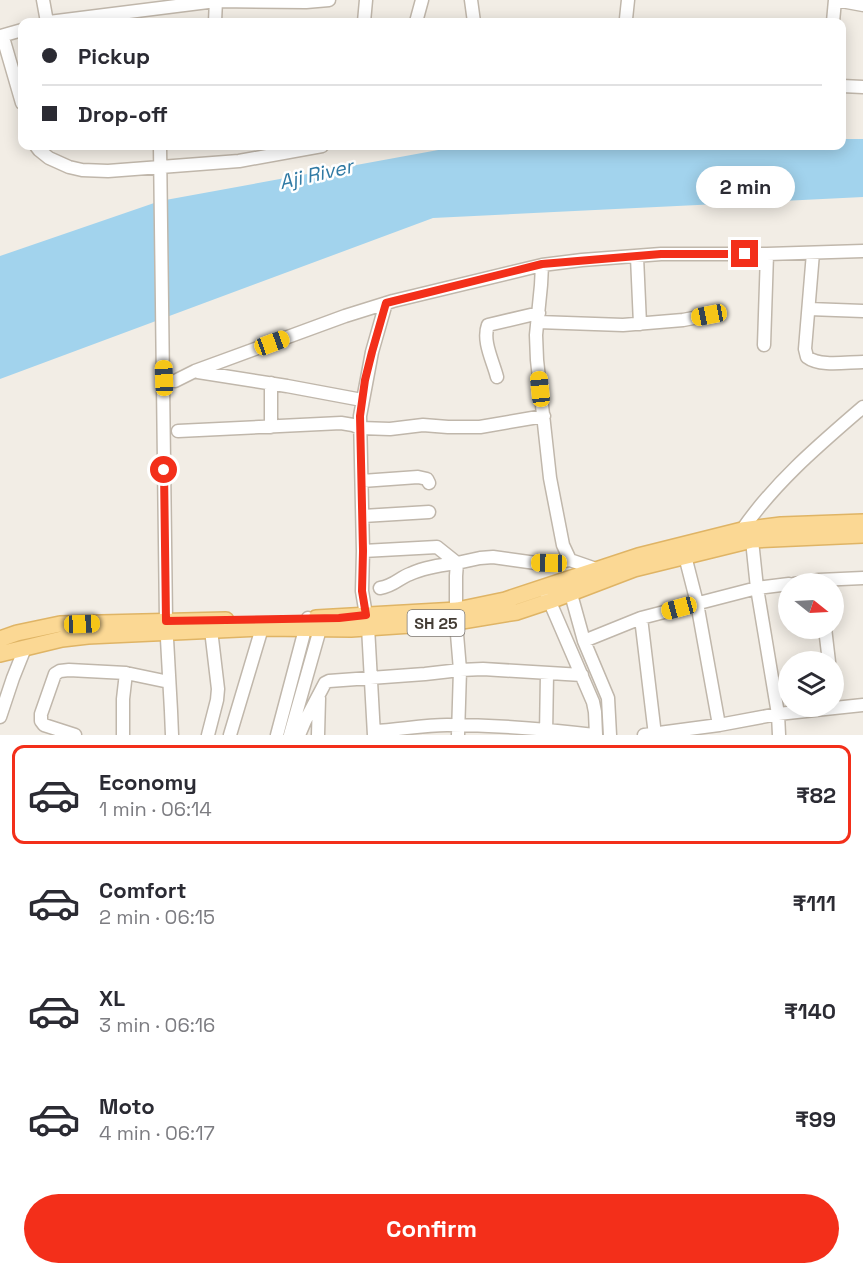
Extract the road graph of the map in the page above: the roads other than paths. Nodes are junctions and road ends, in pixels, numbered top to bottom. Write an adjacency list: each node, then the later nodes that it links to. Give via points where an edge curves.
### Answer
1 (44, 0): 11 (street)
2 (216, 0): 9 (street); 12 (street); 13 (street)
3 (329, 0): 9 (street)
4 (366, 0): 14 (street)
5 (422, 0): 15 (street)
6 (471, 0): 16 (street)
7 (628, 0): 17 (street)
8 (836, 0): 10 (street); 18 (street)
9 (256, 1)
10 (863, 5)
11 (47, 18)
12 (72, 18)
13 (215, 18)
14 (364, 18)
15 (417, 18)
16 (473, 18)
17 (626, 18)
18 (834, 18)
19 (18, 31): 20 (street)
20 (1, 36): 23 (street)
21 (846, 86): 22 (street)
22 (863, 87)
23 (18, 90)
24 (39, 150): 27 (street, via 49,158 82,170)
25 (160, 150): 27 (street)
26 (300, 150): 27 (street, via 239,161)
27 (160, 166): 43 (street)
28 (863, 251): 29 (street)
29 (813, 253): 30 (street); 34 (street)
30 (766, 255): 31 (street); 39 (street)
31 (637, 256): 32 (street); 38 (street)
32 (542, 264): 33 (street); 37 (street)
33 (386, 303): 41 (street); 45 (street)
34 (808, 309): 35 (street); 40 (street, via 807,357 820,363)
35 (863, 311)
36 (709, 315): 38 (street)
37 (538, 318): 38 (street, via 584,324); 42 (street, via 488,325 486,339); 47 (street, via 537,360)
38 (640, 324)
39 (764, 345)
40 (863, 362)
41 (195, 371): 43 (street); 44 (street)
42 (498, 377)
43 (170, 380): 75 (street)
44 (271, 383): 45 (street); 48 (street)
45 (362, 400): 49 (street)
46 (863, 407): 56 (street, via 786,476 753,513)
47 (544, 416): 49 (street, via 480,427); 60 (street, via 550,478 563,545)
48 (271, 427): 49 (street, via 341,423); 50 (street)
49 (360, 428): 51 (street)
50 (178, 431)
51 (362, 481): 52 (street, via 418,477); 54 (street)
52 (429, 483)
53 (429, 512): 54 (street)
54 (363, 516): 58 (street)
55 (863, 522): 56 (main road, via 781,525)
56 (748, 533): 57 (main road, SH 25); 59 (main road, SH 25); 62 (main road, via 638,556); 68 (street)
57 (863, 535)
58 (363, 551): 61 (street, via 437,547); 73 (street, via 362,591)
59 (685, 556): 62 (main road, SH 25); 70 (street)
60 (570, 560): 61 (street, via 537,563 493,557); 62 (street)
61 (458, 564): 67 (street, via 418,571); 71 (street)
62 (598, 575): 66 (main road, SH 25)
63 (863, 578): 64 (street)
64 (844, 580)
65 (778, 585): 68 (street)
66 (569, 586): 69 (main road, SH 25); 79 (street)
67 (380, 588)
68 (757, 588): 70 (street); 91 (street)
69 (547, 594): 71 (main road, SH 25, via 517,612); 85 (street)
70 (698, 603): 72 (street); 94 (street)
71 (457, 616): 73 (main road, SH 25); 82 (street)
72 (641, 618): 79 (street); 109 (street)
73 (367, 621): 74 (main road, SH 25, via 351,628); 86 (street)
74 (315, 623): 75 (main road); 76 (main road, SH 25); 103 (street); 104 (street)
75 (166, 627): 77 (main road, SH 25); 78 (main road, via 60,624); 80 (main road, SH 25, via 62,639); 87 (street)
76 (262, 628): 77 (main road, SH 25); 102 (street)
77 (211, 630): 101 (street, via 218,689)
78 (0, 639)
79 (584, 641): 108 (street, via 608,698)
80 (25, 648): 81 (main road, SH 25); 92 (street)
81 (0, 654)
82 (460, 670): 84 (street); 86 (street); 95 (street)
83 (126, 673): 87 (street); 98 (street, via 69,670 55,674 41,721); 99 (street)
84 (547, 674): 85 (street); 96 (street)
85 (582, 675): 107 (street, via 593,702)
86 (371, 677): 88 (street, via 329,681); 97 (street)
87 (169, 682): 100 (street)
88 (319, 697): 105 (street); 106 (street)
89 (844, 704): 90 (street)
90 (863, 705)
91 (778, 714): 94 (street)
92 (0, 717)
93 (778, 717): 110 (street)
94 (719, 725): 109 (street)
95 (458, 730): 96 (street); 97 (street, via 444,725)
96 (546, 732): 107 (street)
97 (374, 733)
98 (75, 735)
99 (123, 735)
100 (172, 735)
101 (208, 735)
102 (230, 735)
103 (277, 735)
104 (290, 735)
105 (299, 735)
106 (318, 735)
107 (595, 735)
108 (610, 735)
109 (651, 735)
110 (778, 735)

